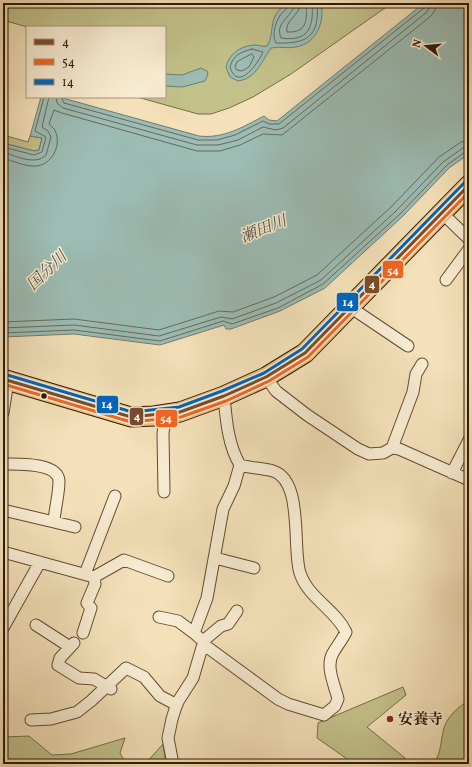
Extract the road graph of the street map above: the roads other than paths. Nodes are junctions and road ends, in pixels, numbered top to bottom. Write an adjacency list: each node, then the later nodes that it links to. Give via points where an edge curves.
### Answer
1 (469, 185): 2 (highway)
2 (442, 213): 3 (street); 6 (highway)
3 (469, 239)
4 (469, 249): 5 (street)
5 (446, 280)
6 (350, 307): 7 (street); 9 (highway, via 305,353)
7 (408, 346)
8 (422, 364): 15 (street, via 416,374)
9 (266, 377): 11 (highway); 15 (street, via 276,392 358,449 369,454 383,453)
10 (6, 380): 12 (street); 13 (highway, via 131,417)
11 (224, 396): 13 (highway, via 180,412); 17 (street, via 230,439 234,456)
12 (3, 413)
13 (166, 414): 20 (street, via 163,432)
14 (469, 440): 18 (street)
15 (392, 448): 18 (street, via 413,454)
16 (3, 464): 23 (street, via 41,466 54,471 59,479)
17 (240, 465): 26 (street, via 223,509); 37 (street, via 274,471 290,490 299,572 313,595 340,620 346,632 332,654 330,666 338,699 335,706 324,715 288,704)
18 (452, 472): 19 (street)
19 (469, 480)
20 (164, 492)
21 (115, 496): 29 (street)
22 (3, 510): 23 (street)
23 (54, 521): 24 (street)
24 (75, 527)
25 (3, 552): 27 (street)
26 (215, 558): 28 (street); 36 (street, via 207,598)
27 (40, 562): 29 (street); 34 (street)
28 (254, 568)
29 (90, 575): 30 (street, via 124,560); 35 (street, via 95,584 86,603 91,608)
30 (168, 576)
31 (237, 611): 37 (street, via 228,624 221,626)
32 (158, 617): 36 (street, via 178,621)
33 (36, 625): 38 (street, via 72,645 60,658 58,665 79,678 94,679)
34 (3, 628)
35 (83, 633)
36 (194, 633): 37 (street)
37 (203, 642): 39 (street, via 193,678)
38 (109, 688): 39 (street, via 126,668 144,677 160,696); 40 (street, via 71,715)
39 (176, 705): 41 (street, via 168,738)
40 (30, 720)
41 (173, 764)

